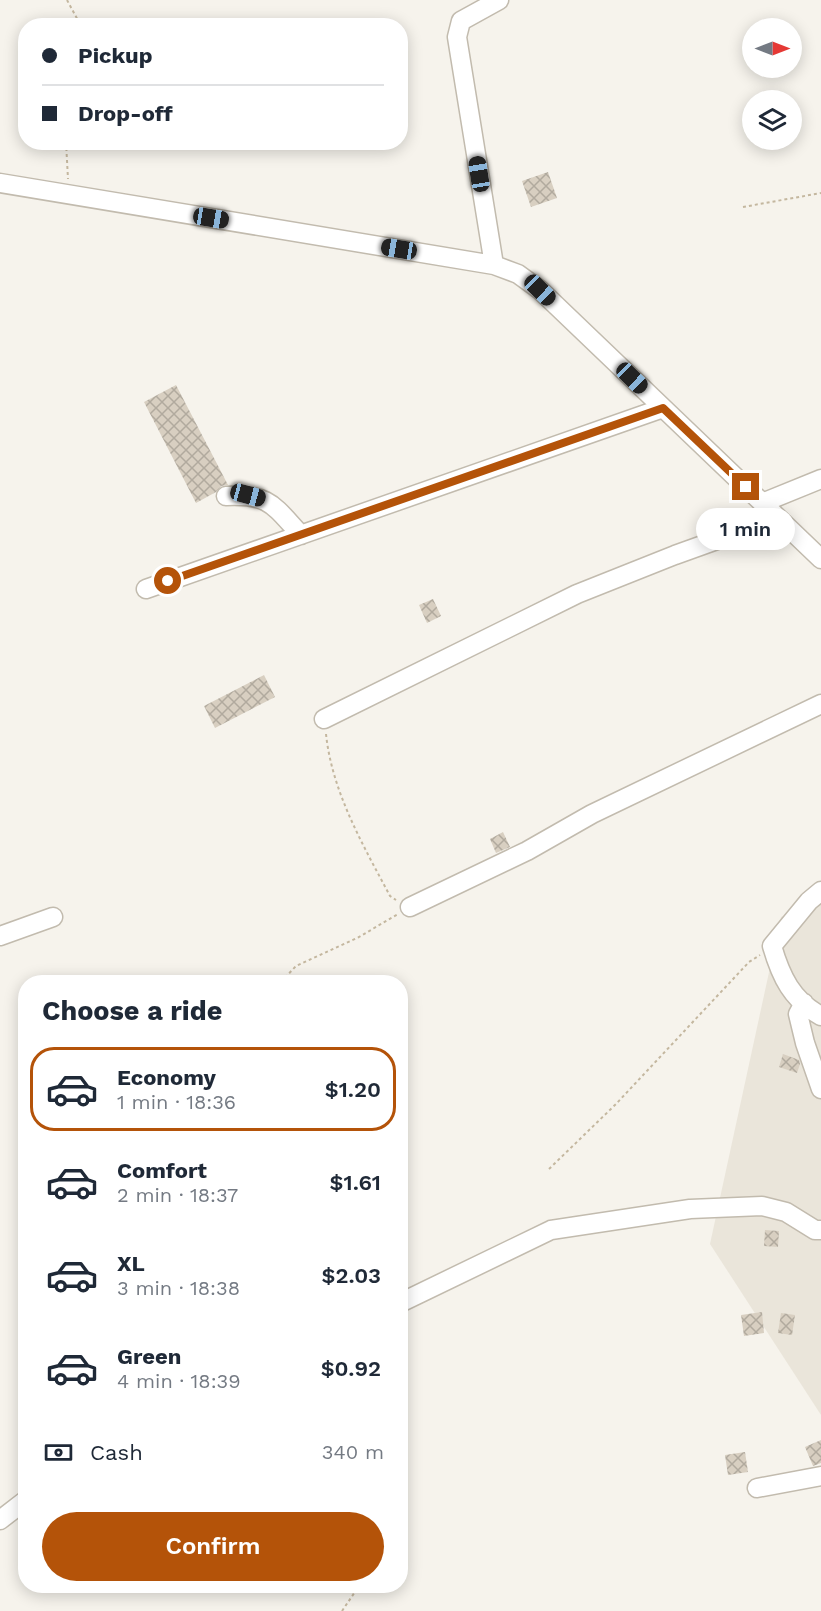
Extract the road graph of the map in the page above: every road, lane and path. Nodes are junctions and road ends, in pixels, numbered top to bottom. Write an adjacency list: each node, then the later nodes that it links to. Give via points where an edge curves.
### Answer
1 (67, 0): 3 (path)
2 (499, 0): 9 (street, via 461,21 457,38)
3 (77, 18)
4 (66, 150): 7 (path)
5 (0, 183): 7 (street)
6 (821, 193): 8 (path)
7 (69, 194): 9 (street)
8 (743, 207)
9 (494, 265): 10 (street, via 518,274 540,290)
10 (663, 408): 13 (street); 15 (street)
11 (821, 479): 13 (street)
12 (226, 496): 15 (street, via 248,495 269,501)
13 (762, 503): 14 (street)
14 (778, 518): 16 (street); 19 (street, via 577,594)
15 (301, 535): 17 (street)
16 (821, 559)
17 (146, 589)
18 (821, 704): 21 (street)
19 (324, 719): 21 (path, via 329,763 355,830 390,896)
20 (821, 891): 24 (street)
21 (410, 907): 25 (path, via 359,937 296,966)
22 (53, 916): 23 (street)
23 (0, 936)
24 (772, 946): 26 (street, via 781,974 792,993); 29 (path, via 749,962 616,1104)
25 (288, 975)
26 (804, 1003): 27 (street); 28 (street, via 798,1014)
27 (821, 1016)
28 (821, 1089)
29 (549, 1169)
30 (821, 1230): 31 (street, via 786,1212 762,1206 690,1209 551,1230)
31 (408, 1299)
32 (821, 1476): 33 (street)
33 (757, 1488)
34 (18, 1506): 35 (street)
35 (0, 1520)
36 (355, 1593): 37 (path)
37 (342, 1611)

